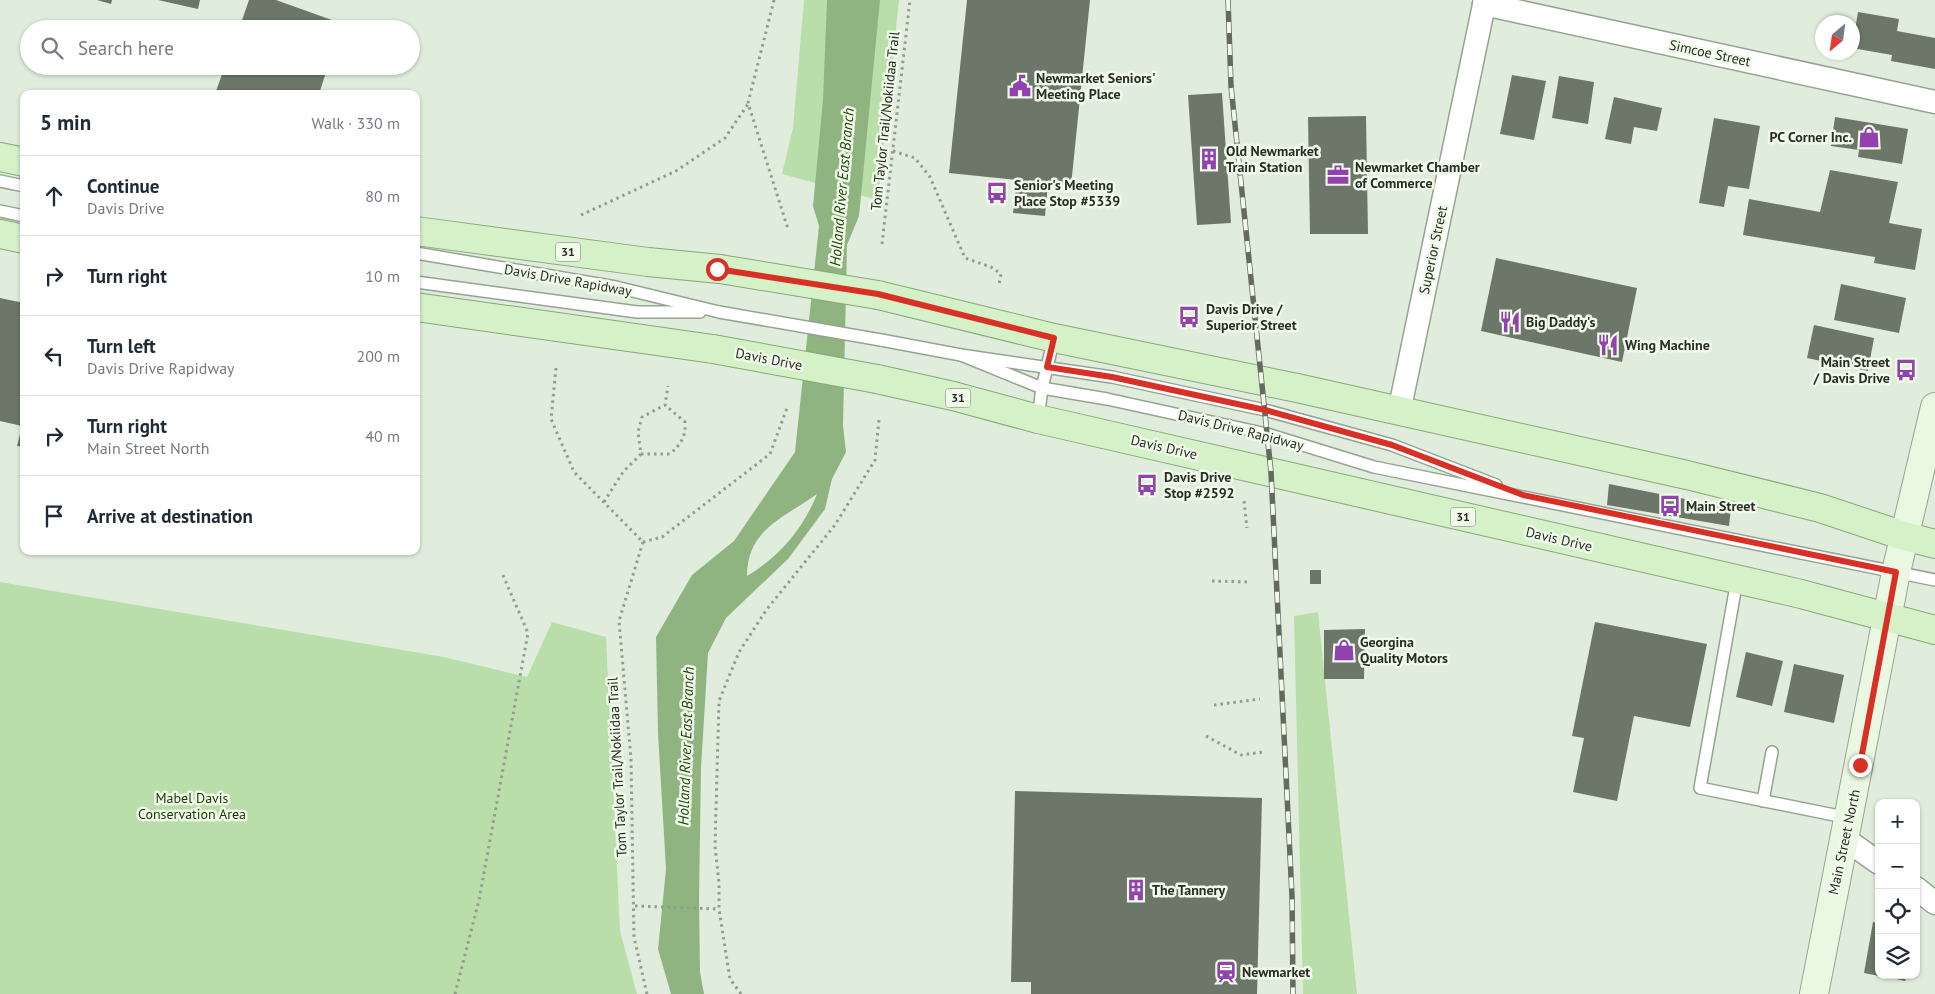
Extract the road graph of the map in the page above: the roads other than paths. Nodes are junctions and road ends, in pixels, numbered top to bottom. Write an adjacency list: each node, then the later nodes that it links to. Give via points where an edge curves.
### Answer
1 (1485, 2): 2 (street, Simcoe Street); 21 (street, Superior Street)
2 (1935, 102)
3 (0, 157): 4 (main road)
4 (20, 161)
5 (0, 181): 6 (lane)
6 (20, 185)
7 (0, 211): 8 (lane)
8 (20, 215)
9 (420, 232): 16 (main road, 31, bridge, via 720,269 878,294)
10 (0, 234): 11 (main road)
11 (20, 238)
12 (420, 254): 15 (lane, Davis Drive Rapidway, via 616,287)
13 (420, 283): 15 (lane, Davis Drive Rapidway, via 638,312)
14 (420, 308): 22 (main road, Davis Drive / 31, bridge, via 713,349 953,396)
15 (719, 312): 17 (lane, Davis Drive Rapidway, bridge)
16 (1054, 338): 18 (lane); 21 (main road, 31)
17 (962, 355): 18 (lane, Davis Drive Rapidway); 19 (lane, Davis Drive Rapidway)
18 (1047, 367): 19 (lane); 23 (lane, Davis Drive Rapidway, via 1112,377 1265,410 1392,445)
19 (1042, 388): 22 (lane); 23 (lane, Davis Drive Rapidway, via 1267,434 1374,467)
20 (1935, 407): 24 (main road, Main Street North)
21 (1399, 412): 24 (main road, 31, via 1687,475 1820,508)
22 (1038, 419): 27 (main road, Davis Drive / 31)
23 (1523, 495): 26 (lane, Davis Drive Rapidway)
24 (1904, 536): 25 (main road, 31); 26 (main road, Main Street North)
25 (1935, 544)
26 (1896, 572): 28 (lane, Davis Drive Rapidway); 29 (main road, Main Street North)
27 (1737, 580): 29 (main road, Davis Drive / 31); 32 (lane, via 1700,788)
28 (1935, 580)
29 (1888, 616): 30 (main road, Davis Drive / 31); 33 (main road, Main Street North)
30 (1935, 630)
31 (1772, 752): 32 (lane)
32 (1763, 802): 33 (lane)
33 (1847, 828): 34 (street); 37 (main road, Main Street North)
34 (1875, 859)
35 (1917, 889): 36 (street)
36 (1935, 903)
37 (1814, 994)

